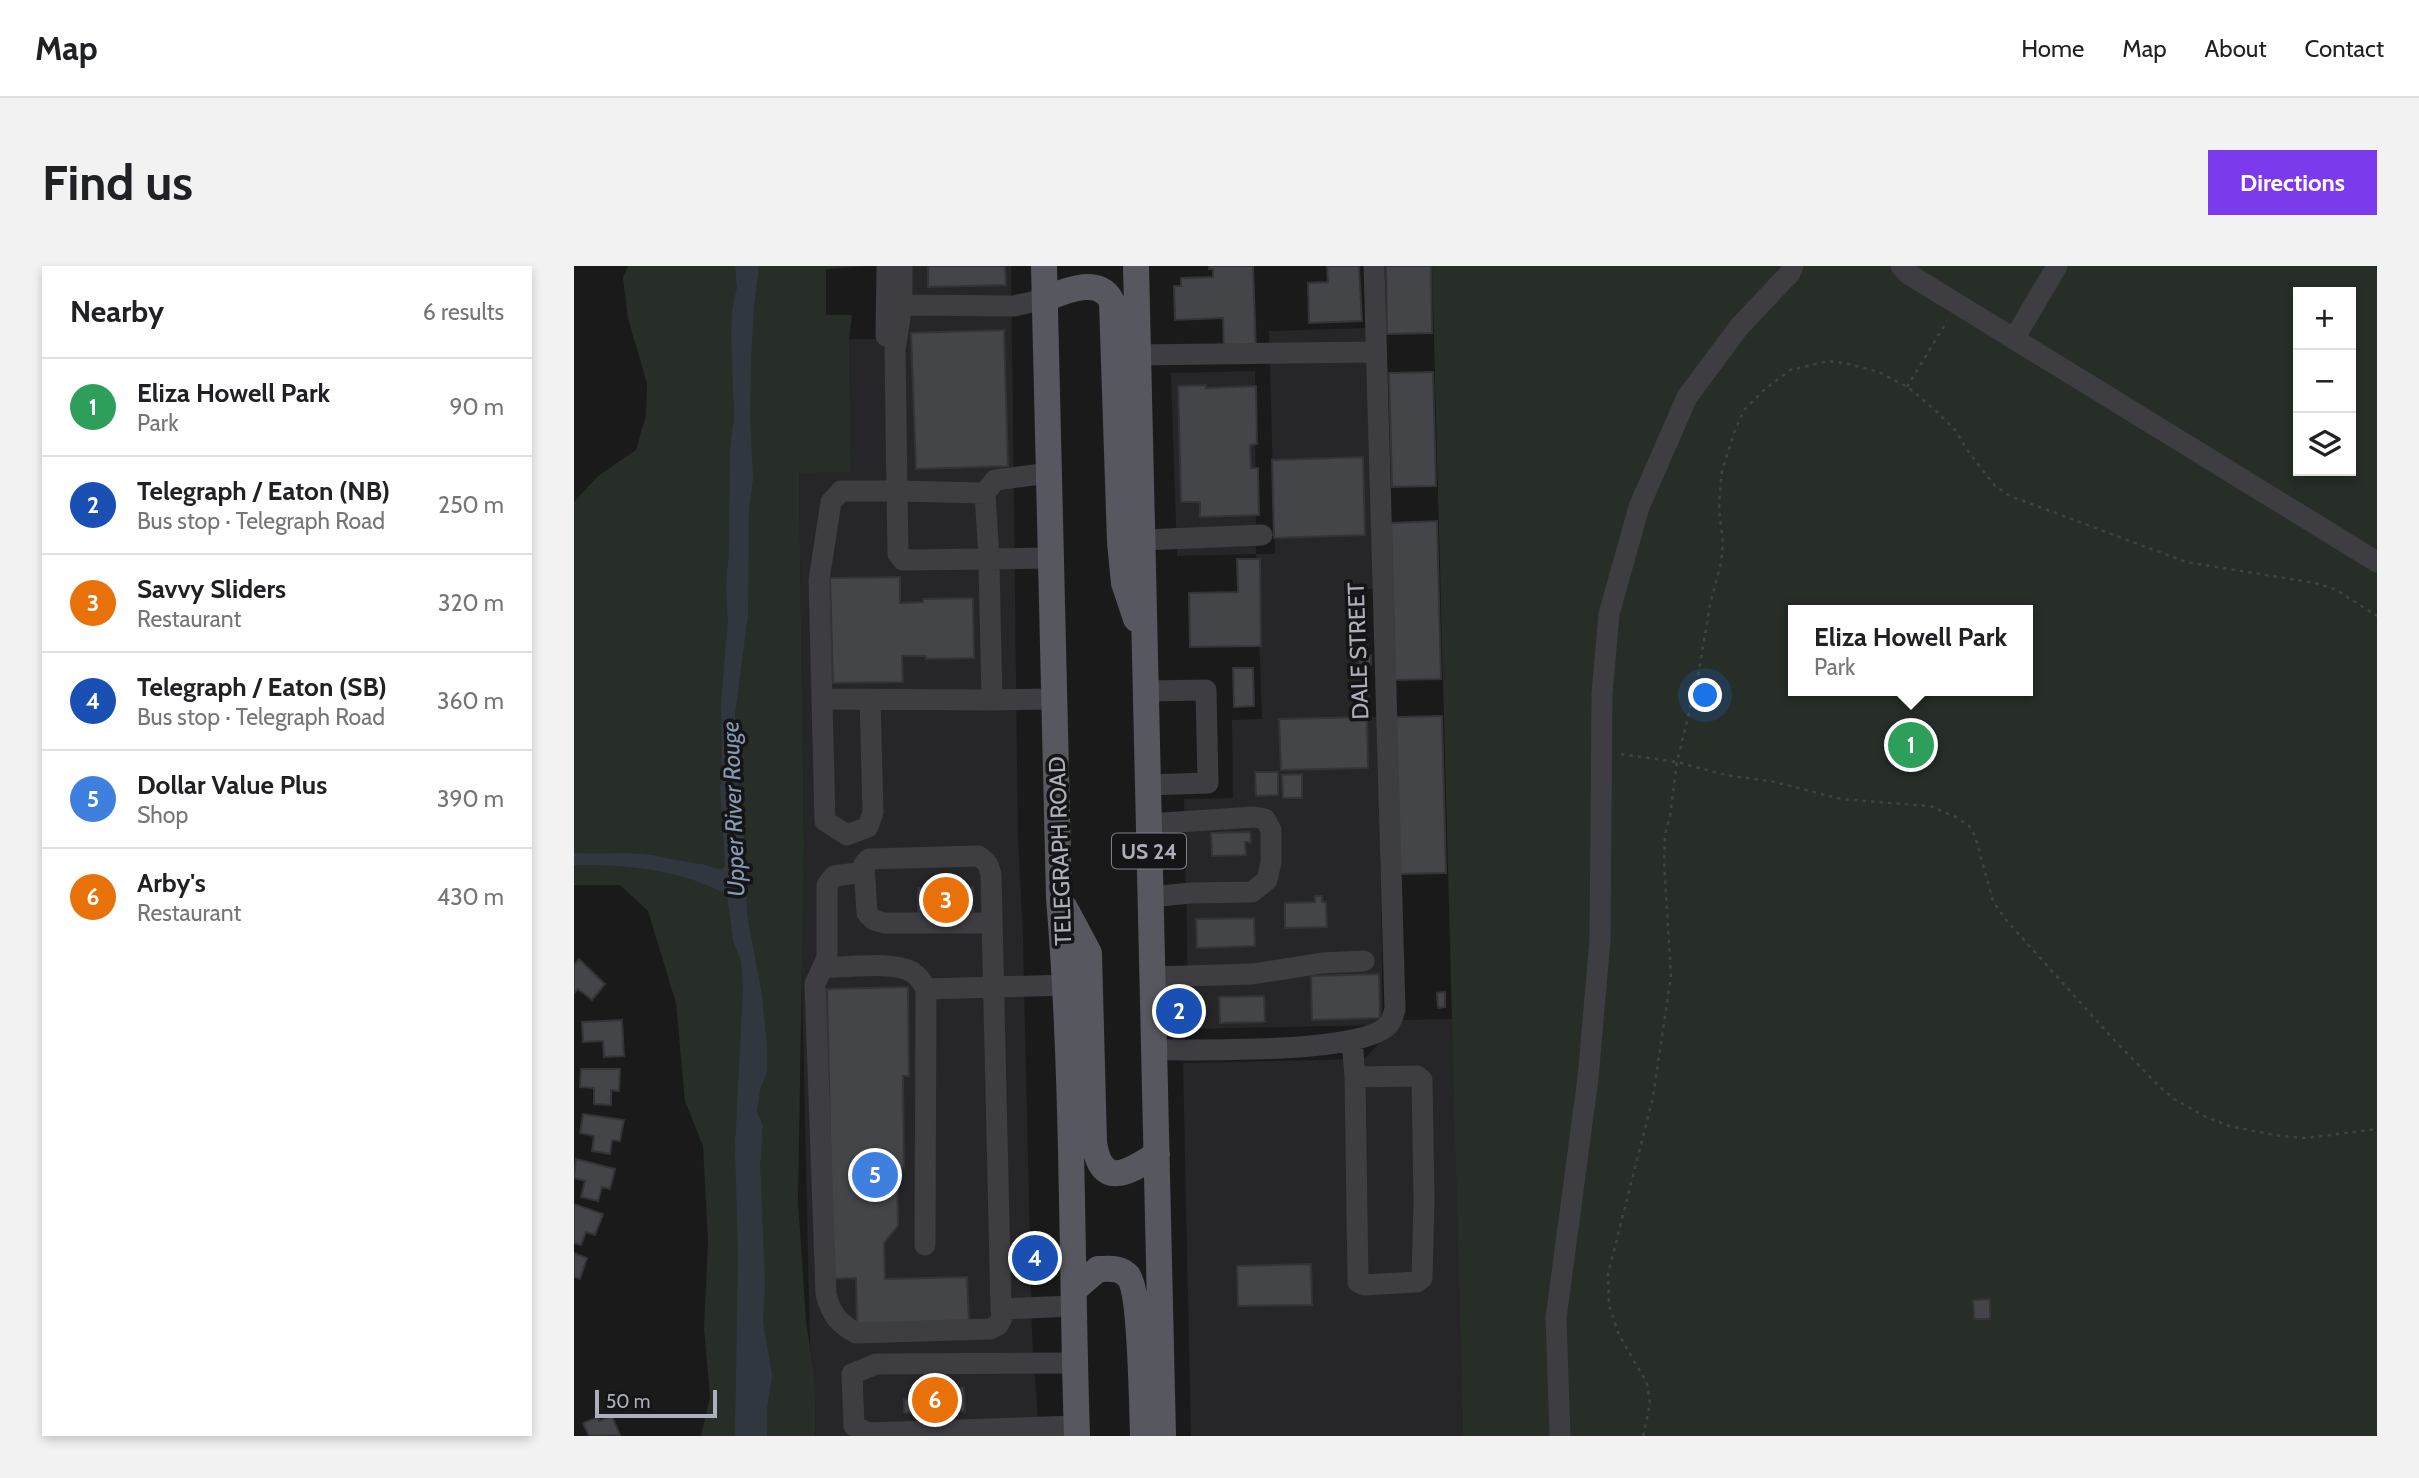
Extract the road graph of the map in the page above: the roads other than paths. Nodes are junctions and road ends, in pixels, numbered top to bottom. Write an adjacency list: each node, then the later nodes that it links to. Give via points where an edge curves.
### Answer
1 (887, 266): 13 (street)
2 (902, 266): 12 (street)
3 (1044, 266): 11 (main road, TELEGRAPH ROAD)
4 (1136, 266): 16 (main road, US 24)
5 (1374, 266): 15 (street, DALE STREET)
6 (1811, 266): 9 (street)
7 (1883, 266): 10 (street)
8 (2057, 266): 14 (street)
9 (1791, 269): 54 (street, via 1739,327 1687,397 1639,507 1609,614 1602,694 1600,940 1588,1078 1556,1318)
10 (1904, 270): 14 (street)
11 (1045, 299): 12 (street, via 1014,306); 17 (main road, TELEGRAPH ROAD); 25 (main road, via 1087,286 1102,290 1112,302 1119,542 1124,583)
12 (902, 305): 18 (street, via 894,350)
13 (886, 336)
14 (2014, 340): 24 (street)
15 (1376, 352): 16 (street); 43 (street, DALE STREET, via 1395,1009 1389,1024)
16 (1138, 355): 21 (main road, US 24)
17 (1049, 473): 19 (street, via 995,480); 22 (main road, TELEGRAPH ROAD)
18 (897, 491): 19 (street); 23 (street, via 898,554 903,560); 27 (street, via 841,491 831,502 819,580)
19 (985, 492): 23 (street)
20 (1262, 534): 21 (street)
21 (1143, 540): 25 (main road, US 24)
22 (1051, 558): 23 (street); 29 (main road, TELEGRAPH ROAD)
23 (989, 559): 30 (street)
24 (2377, 562)
25 (1145, 643): 26 (main road, US 24)
26 (1146, 691): 31 (main road, US 24); 31 (street, via 1206,690 1208,769 1208,783)
27 (822, 699): 28 (street); 28 (street, via 825,821 847,835 868,827 873,812)
28 (870, 699): 30 (street)
29 (1054, 699): 30 (street); 35 (main road, TELEGRAPH ROAD)
30 (992, 700)
31 (1147, 785): 32 (main road, US 24)
32 (1148, 824): 34 (main road, US 24); 34 (street, via 1254,817 1265,819 1271,830 1266,880 1252,892)
33 (864, 872): 36 (street, via 867,913 879,922); 36 (street, via 869,859 978,856 990,867); 38 (street, via 834,876 827,885 827,958)
34 (1150, 897): 39 (main road, US 24)
35 (1059, 898): 40 (main road, TELEGRAPH ROAD); 46 (main road, via 1089,953 1097,1161 1106,1170 1118,1172 1132,1170)
36 (992, 923): 41 (street)
37 (1364, 961): 39 (street, via 1253,974)
38 (823, 968): 42 (street, via 900,967 913,972); 49 (street, via 815,984 826,1294 831,1311 856,1333 990,1329 1002,1318)
39 (1151, 977): 44 (main road, US 24)
40 (1066, 985): 41 (street); 48 (main road, TELEGRAPH ROAD)
41 (992, 987): 42 (street); 49 (street)
42 (926, 989): 47 (street)
43 (1352, 1041): 44 (street, via 1303,1047); 45 (street)
44 (1153, 1050): 46 (main road, US 24)
45 (1355, 1077): 45 (street, via 1358,1282 1416,1282 1422,1278 1424,1213 1422,1080 1417,1076)
46 (1157, 1154): 53 (main road, US 24)
47 (925, 1245)
48 (1074, 1298): 49 (street); 50 (main road, TELEGRAPH ROAD); 52 (main road, via 1098,1269 1117,1269 1132,1282)
49 (1001, 1309)
50 (1076, 1363): 51 (main road, TELEGRAPH ROAD); 51 (street, via 876,1364 852,1374 854,1426 868,1433)
51 (1077, 1431)
52 (1143, 1436)
53 (1163, 1436)
54 (1560, 1436)

